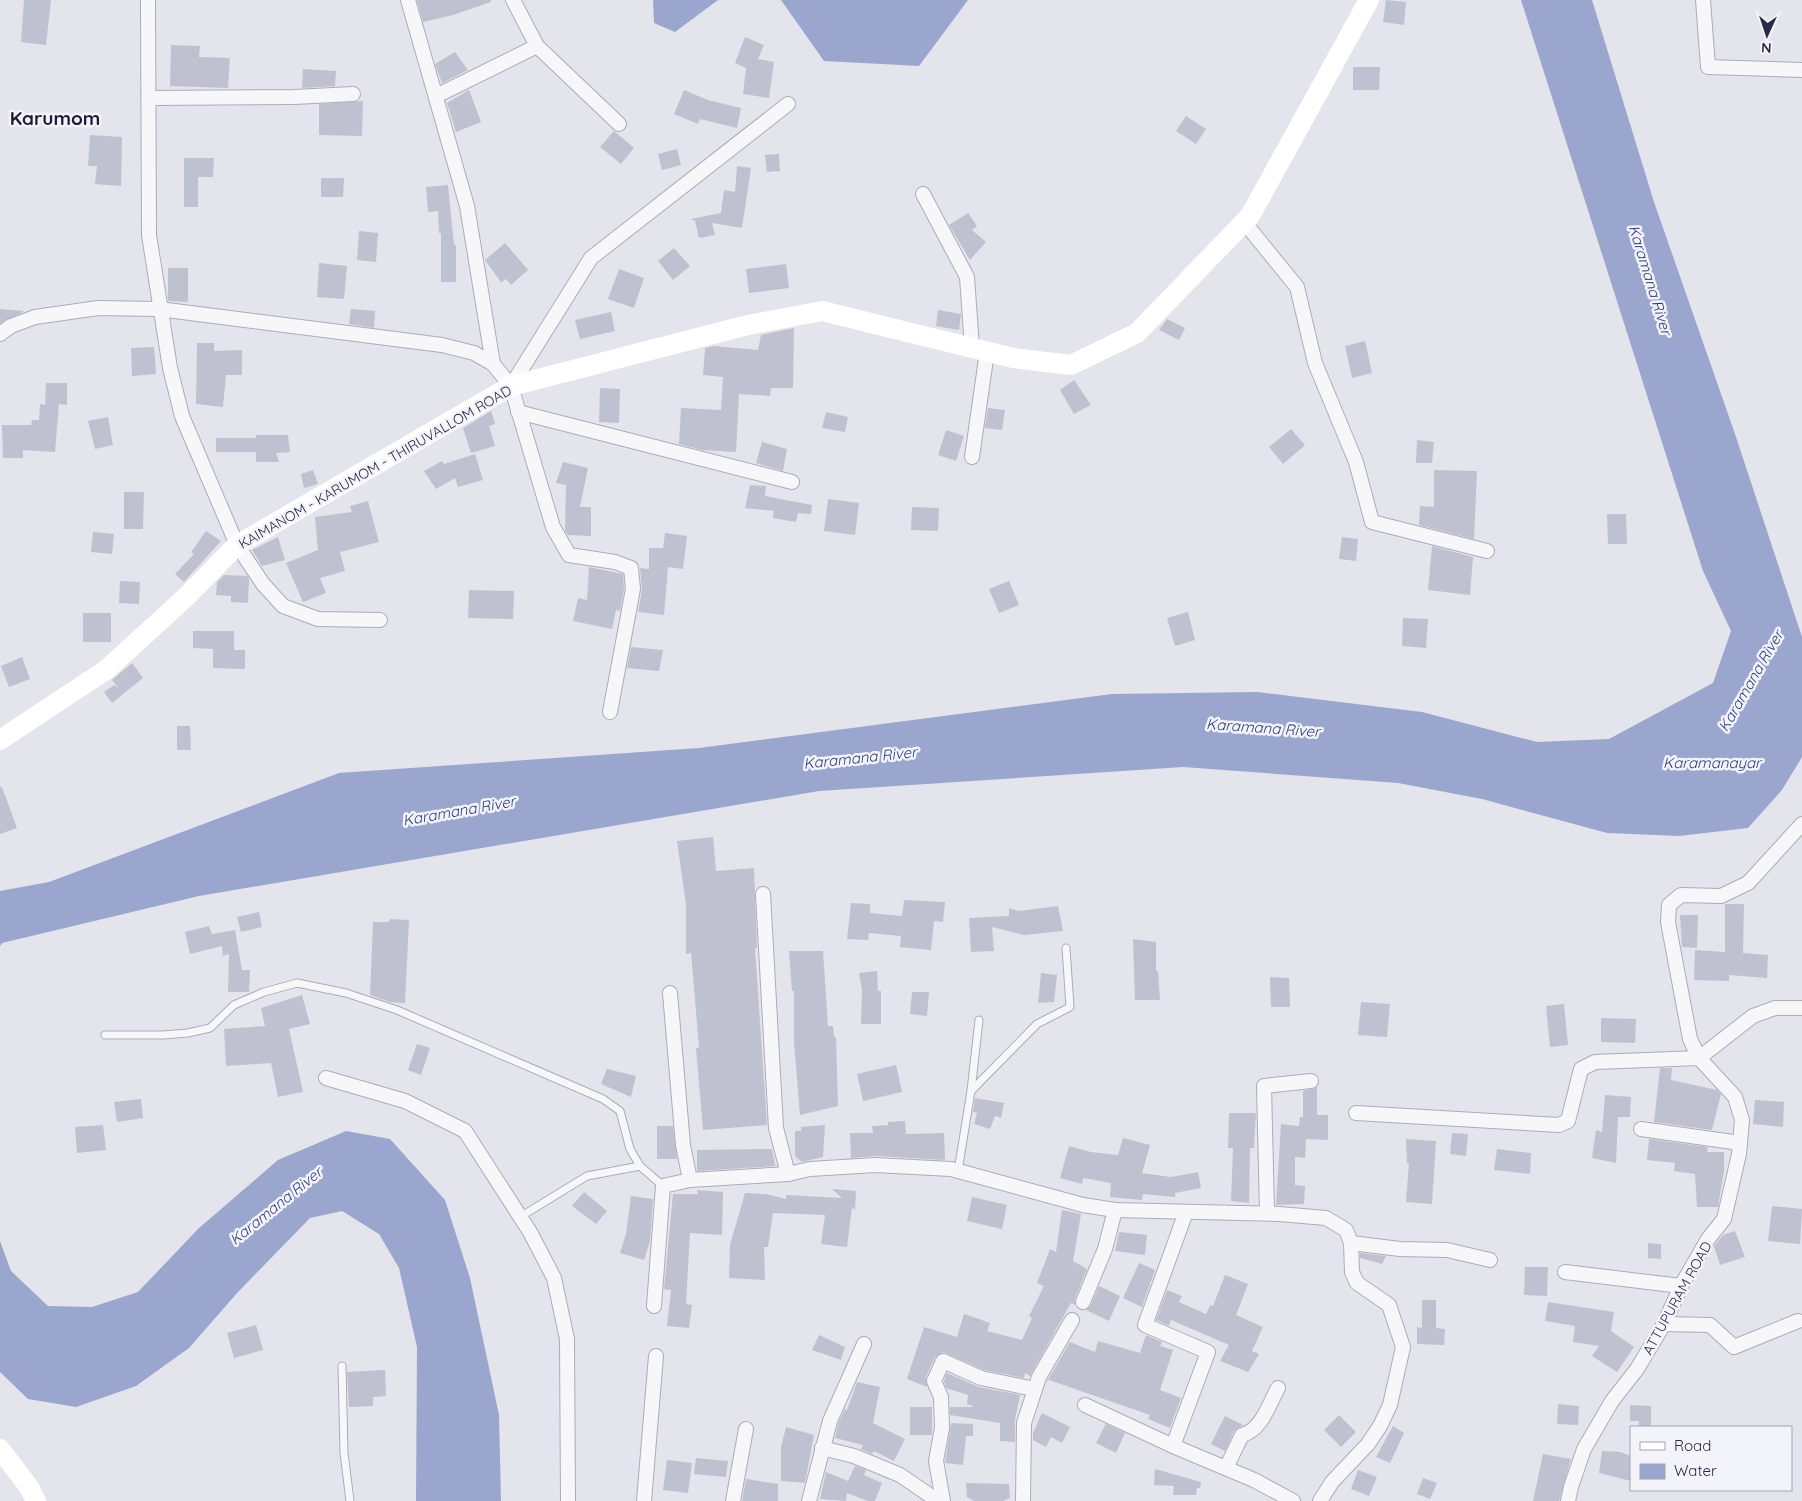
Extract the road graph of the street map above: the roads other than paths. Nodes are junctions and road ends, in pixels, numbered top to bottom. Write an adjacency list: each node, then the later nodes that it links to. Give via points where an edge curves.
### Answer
1 (148, 0): 10 (street)
2 (408, 0): 9 (street)
3 (513, 0): 6 (street)
4 (1369, 0): 14 (main road, KAIMANOM - KARUMOM - THIRUVALLOM ROAD)
5 (1703, 0): 7 (street, via 1708,67)
6 (537, 46): 9 (street); 12 (street)
7 (1802, 70)
8 (353, 94): 10 (street)
9 (436, 96): 18 (street, via 467,206)
10 (149, 98): 15 (street, via 149,235)
11 (788, 104): 19 (street, via 591,258)
12 (619, 124)
13 (923, 194): 17 (street, via 967,277)
14 (1244, 222): 17 (main road, KAIMANOM - KARUMOM - THIRUVALLOM ROAD, via 1137,333 1071,365 1013,358); 24 (street, via 1297,287 1315,363 1356,462 1372,522)
15 (159, 309): 16 (street, via 98,308 35,318 11,326); 18 (street, via 442,345 474,353); 23 (street, via 182,416)
16 (0, 334)
17 (980, 350): 19 (main road, KAIMANOM - KARUMOM - THIRUVALLOM ROAD, via 822,311 748,325); 21 (street)
18 (493, 364): 19 (street)
19 (511, 386): 20 (street); 23 (main road, KAIMANOM - KARUMOM - THIRUVALLOM ROAD)
20 (518, 412): 22 (street); 26 (street, via 553,527 569,555 615,562 631,568 633,589)
21 (972, 456)
22 (792, 482)
23 (237, 545): 25 (street, via 282,606 318,619); 27 (main road, KAIMANOM - KARUMOM - THIRUVALLOM ROAD, via 106,670)
24 (1487, 551)
25 (380, 620)
26 (610, 712)
27 (0, 740)
28 (1802, 824): 35 (street, ATTUPURAM ROAD, via 1748,883 1721,896 1681,895 1669,905 1668,922 1690,1039)
29 (762, 894): 44 (street, via 776,1128)
30 (1066, 948): 38 (lane, via 1070,1007 1037,1024)
31 (670, 993): 45 (street, via 683,1145)
32 (1802, 1008): 35 (street, via 1775,1008 1753,1016)
33 (979, 1020): 38 (lane)
34 (105, 1035): 42 (lane, via 163,1035 210,1028 234,1005 297,983 346,992 397,1010 604,1099 620,1111 630,1148)
35 (1699, 1058): 39 (street, via 1595,1062 1581,1069 1568,1121 1559,1125); 41 (street, ATTUPURAM ROAD, via 1734,1097 1742,1120)
36 (326, 1078): 50 (street, via 405,1101 465,1131)
37 (1311, 1081): 49 (street, via 1264,1086)
38 (971, 1090): 43 (lane)
39 (1356, 1113)
40 (1641, 1130): 41 (street)
41 (1740, 1143): 54 (street, ATTUPURAM ROAD, via 1724,1219)
42 (640, 1166): 46 (lane); 50 (lane, via 587,1176)
43 (958, 1171): 44 (street, via 875,1165 810,1169); 47 (street, via 1083,1205)
44 (788, 1174): 45 (street)
45 (690, 1180): 46 (street)
46 (662, 1186): 56 (street)
47 (1115, 1210): 48 (street); 55 (street, via 1105,1249)
48 (1186, 1212): 49 (street); 67 (street, via 1146,1325 1208,1352)
49 (1267, 1213): 51 (street, via 1326,1218 1346,1230)
50 (520, 1217): 73 (street, via 554,1278 567,1339)
51 (1351, 1243): 52 (street, via 1447,1250); 81 (street, via 1352,1272 1357,1283 1389,1305 1403,1347 1390,1405 1380,1426)
52 (1490, 1260)
53 (1565, 1272): 54 (street)
54 (1680, 1286): 59 (street, ATTUPURAM ROAD)
55 (1082, 1302)
56 (654, 1306)
57 (1072, 1320): 64 (street)
58 (1798, 1321): 59 (street, via 1734,1347 1710,1325)
59 (1664, 1324): 82 (street, ATTUPURAM ROAD, via 1584,1449)
60 (864, 1344): 68 (street, via 846,1380)
61 (656, 1356): 74 (street)
62 (342, 1366): 72 (lane, via 344,1453)
63 (1278, 1388): 70 (street, via 1256,1428 1242,1435)
64 (1034, 1389): 78 (street, via 981,1378 943,1361 934,1381 941,1397 942,1428 936,1462); 79 (street, via 1024,1422)
65 (1086, 1405): 67 (street)
66 (746, 1430): 75 (street)
67 (1173, 1446): 70 (street)
68 (822, 1448): 76 (street); 77 (street, via 854,1456 900,1475)
69 (0, 1449): 71 (main road)
70 (1226, 1468): 80 (street)
71 (36, 1501)
72 (350, 1501)
73 (568, 1501)
74 (644, 1501)
75 (733, 1501)
76 (809, 1501)
77 (938, 1501)
78 (943, 1501)
79 (1023, 1501)
80 (1293, 1501)
81 (1320, 1501)
82 (1568, 1501)

